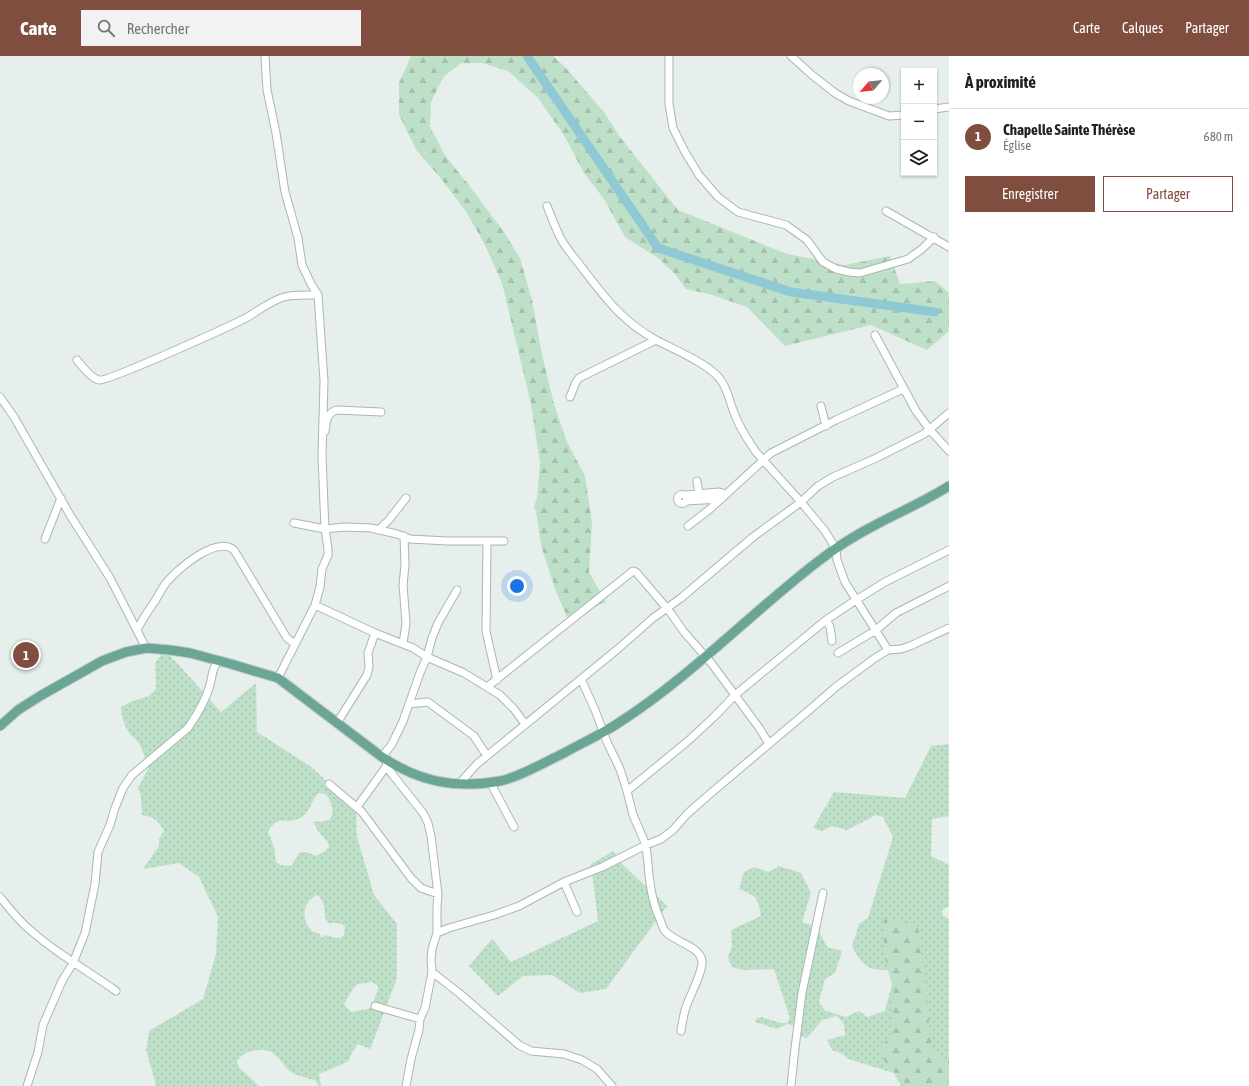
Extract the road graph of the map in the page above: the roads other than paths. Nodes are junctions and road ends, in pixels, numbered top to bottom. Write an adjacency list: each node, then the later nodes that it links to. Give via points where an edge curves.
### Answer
1 (265, 56): 11 (street, via 267,90 285,192 298,238 302,265)
2 (669, 56): 9 (street, via 669,104 673,128 699,175 718,197 738,212 786,225 807,240 824,262 849,272 860,273 908,259)
3 (791, 56): 6 (street, via 835,93 849,101 889,116)
4 (949, 107): 5 (street)
5 (937, 109)
6 (901, 115)
7 (547, 206): 13 (street, via 567,249 610,304 627,321)
8 (886, 211): 9 (street)
9 (934, 237): 10 (street)
10 (949, 247)
11 (318, 295): 14 (street, via 283,297 245,318 103,380 94,378); 23 (street, via 324,382)
12 (875, 335): 15 (street)
13 (656, 340): 17 (street, via 579,378); 25 (street, via 710,369 721,379 740,428)
14 (77, 360)
15 (903, 389): 21 (street); 22 (street)
16 (0, 396): 30 (street)
17 (570, 397)
18 (821, 406): 21 (street)
19 (381, 412): 23 (street, via 337,410 330,413)
20 (949, 413): 22 (street)
21 (826, 426): 25 (street, via 771,453)
22 (930, 430): 24 (street); 32 (street, via 833,477 818,486)
23 (322, 444): 35 (street)
24 (949, 451)
25 (763, 460): 29 (street); 32 (street)
26 (697, 481): 28 (street)
27 (949, 486): 41 (main road)
28 (699, 494): 29 (street, via 719,492); 29 (street, via 686,498)
29 (724, 496): 34 (street)
30 (61, 498): 38 (street); 50 (street, via 110,578)
31 (406, 498): 36 (street)
32 (801, 502): 41 (street); 47 (street, via 753,537)
33 (294, 523): 35 (street)
34 (688, 526)
35 (325, 529): 36 (street, via 360,527); 46 (street, via 328,555 322,569)
36 (378, 530): 37 (street)
37 (404, 536): 39 (street, via 410,539); 55 (street, via 403,585 406,623)
38 (45, 539)
39 (487, 542): 40 (street); 64 (street, via 486,631)
40 (504, 542)
41 (836, 549): 45 (street, via 836,560); 60 (main road, via 760,609)
42 (949, 550): 45 (street, via 885,582)
43 (949, 586): 51 (street, via 896,613)
44 (457, 590): 59 (street, via 438,623)
45 (856, 600): 48 (street); 51 (street)
46 (315, 605): 52 (street); 54 (street)
47 (666, 608): 60 (street); 63 (street); 64 (street, via 633,571)
48 (826, 620): 53 (street); 66 (street)
49 (949, 628): 57 (street, via 910,646)
50 (137, 630): 54 (street, via 167,581 207,550 227,546 234,550 287,638); 56 (street)
51 (876, 630): 57 (street); 58 (street)
52 (375, 633): 55 (street); 68 (street, via 368,653 367,675)
53 (832, 641)
54 (295, 644): 62 (street)
55 (403, 644): 59 (street)
56 (146, 648): 61 (main road, via 180,651); 70 (main road, via 114,656 89,667 18,710)
57 (888, 650): 72 (street, via 837,686)
58 (838, 653)
59 (428, 657): 65 (street, via 464,673); 67 (street)
60 (706, 657): 66 (street); 71 (main road, via 640,708)
61 (218, 661): 62 (main road); 88 (street, via 213,668 210,685 202,704 188,728 132,775 123,788 98,852 89,919)
62 (278, 678): 68 (main road)
63 (581, 679): 69 (street); 71 (street)
64 (497, 680): 65 (street)
65 (487, 687): 69 (street, via 500,695)
66 (735, 695): 72 (street); 78 (street, via 688,741)
67 (409, 704): 73 (street, via 428,702 474,736); 74 (street)
68 (337, 723): 74 (main road)
69 (525, 724): 73 (street)
70 (0, 726)
71 (603, 732): 75 (main road, via 532,768); 78 (street)
72 (769, 744): 81 (street, via 687,814 672,830 661,839)
73 (487, 756): 77 (street)
74 (385, 760): 77 (main road, via 425,778); 79 (street); 84 (street, via 389,770 424,813 428,823)
75 (490, 782): 77 (main road); 80 (street)
76 (329, 784): 79 (street)
77 (459, 784)
78 (627, 791): 81 (street, via 633,816)
79 (357, 807): 84 (street, via 411,878 421,888)
80 (514, 827)
81 (646, 845): 82 (street); 93 (street, via 651,895 661,922 674,938 696,950 702,960)
82 (564, 882): 86 (street); 87 (street, via 513,908)
83 (823, 893): 97 (street, via 802,993)
84 (438, 894): 87 (street)
85 (0, 897): 88 (street, via 28,928)
86 (577, 912)
87 (437, 933): 89 (street, via 432,949)
88 (73, 963): 90 (street); 94 (street, via 62,981 43,1025 38,1052)
89 (432, 972): 92 (street, via 425,1008); 96 (street, via 519,1045 531,1051 564,1054 582,1060 597,1069)
90 (116, 992)
91 (375, 1006): 92 (street)
92 (420, 1018): 95 (street)
93 (681, 1030)
94 (27, 1086)
95 (406, 1086)
96 (612, 1086)
97 (791, 1086)

